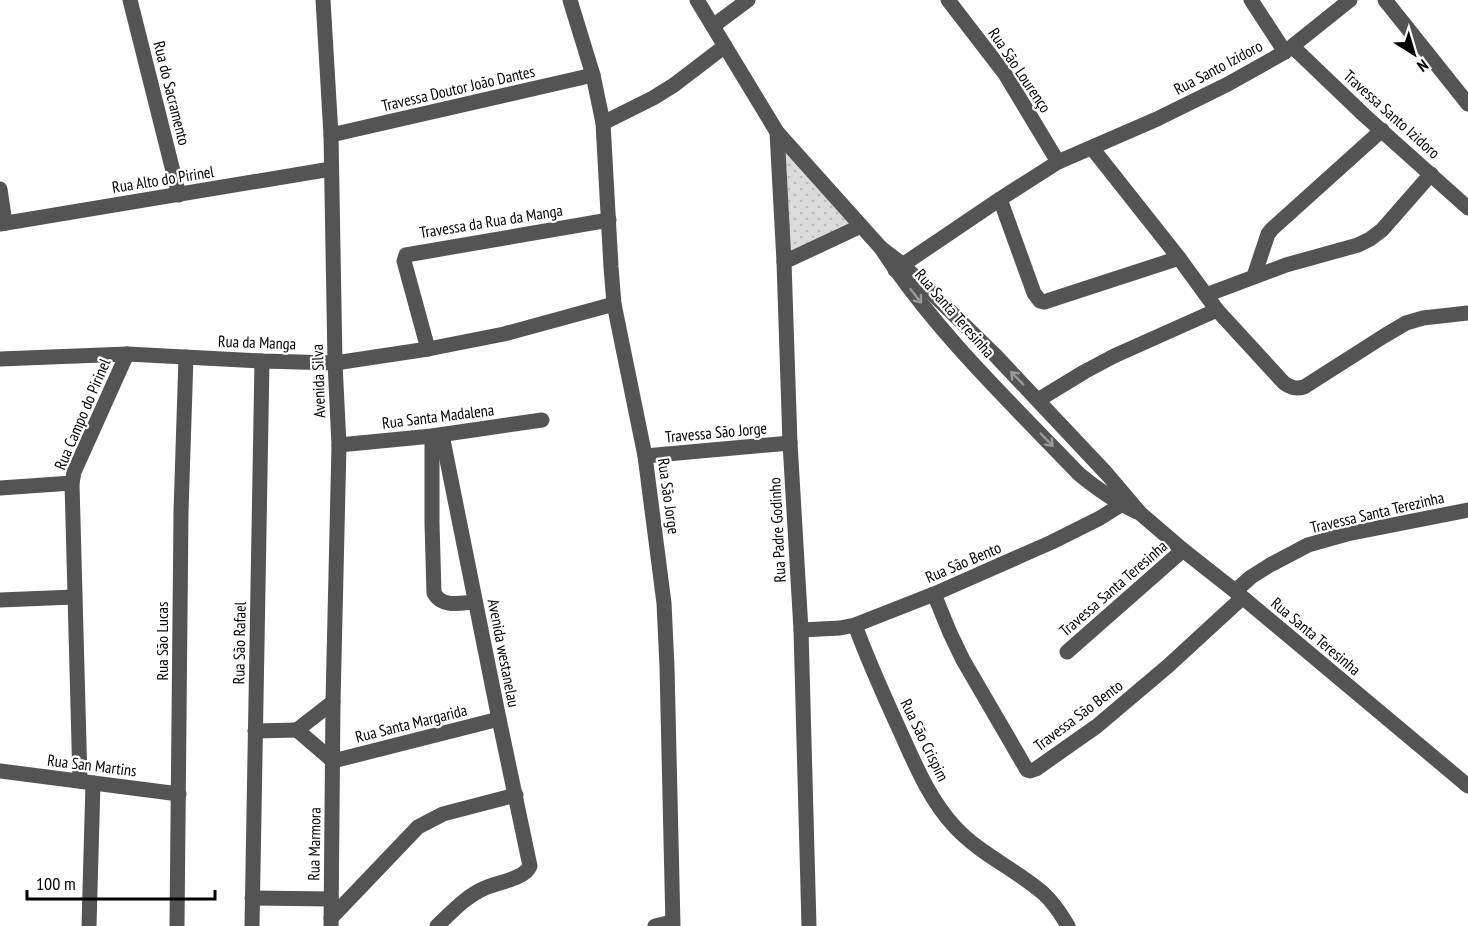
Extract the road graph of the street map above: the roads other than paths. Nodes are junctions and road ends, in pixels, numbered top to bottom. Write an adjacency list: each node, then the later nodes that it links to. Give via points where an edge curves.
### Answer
1 (130, 0): 24 (street, Rua do Sacramento)
2 (323, 0): 18 (street, Avenida Silva)
3 (570, 0): 13 (street, Rua São Jorge)
4 (697, 0): 10 (street, Rua Santa Teresinha)
5 (748, 0): 10 (street)
6 (948, 0): 20 (street, Rua São Lourenço, via 1005,74)
7 (1251, 0): 12 (street, Travessa Santo Izidoro)
8 (1350, 0): 12 (street, Rua Santo Izidoro)
9 (1384, 0): 14 (street)
10 (713, 26): 11 (street, Rua Santa Teresinha)
11 (725, 46): 15 (street, via 674,85); 17 (street, Rua Santa Teresinha)
12 (1289, 50): 16 (street, Travessa Santo Izidoro); 19 (street, Rua Santo Izidoro, via 1208,94)
13 (593, 75): 15 (street, Rua São Jorge); 18 (street, Travessa Doutor João Dantes)
14 (1468, 104)
15 (603, 123): 27 (street, Rua São Jorge)
16 (1382, 130): 22 (street, Travessa Santo Izidoro); 33 (street, via 1272,229)
17 (777, 132): 29 (street, Rua Santa Teresinha); 31 (street, Rua Padre Godinho)
18 (331, 135): 21 (street, Avenida Silva)
19 (1092, 148): 20 (street, Rua Santo Izidoro); 30 (street)
20 (1058, 162): 25 (street, Rua Santo Izidoro)
21 (331, 169): 24 (street, Rua Alto do Pirinel); 43 (street, Avenida Silva)
22 (1431, 174): 26 (street, Travessa Santo Izidoro); 33 (street, via 1370,239)
23 (0, 189): 28 (street)
24 (178, 195): 28 (street, Rua Alto do Pirinel)
25 (1000, 199): 30 (street, via 1040,301); 32 (street, Rua Santo Izidoro)
26 (1468, 208)
27 (609, 220): 35 (street, Rua São Jorge); 38 (street, Travessa da Rua da Manga, via 406,255 404,261)
28 (2, 223)
29 (861, 226): 31 (street); 32 (street, Rua Santa Teresinha)
30 (1179, 258): 34 (street)
31 (784, 262): 47 (street, Rua Padre Godinho)
32 (899, 267): 44 (street, Rua Santa Teresinha, one-way to 32); 52 (street, Rua Santa Teresinha, one-way to 52, via 922,303 957,344 1079,474)
33 (1254, 276): 34 (street)
34 (1206, 295): 36 (street)
35 (614, 304): 38 (street, Rua da Manga, via 504,334); 49 (street, Rua São Jorge)
36 (1217, 310): 37 (street, via 1284,383 1297,389 1406,323); 44 (street, via 1114,356)
37 (1468, 313)
38 (428, 349): 43 (street, Rua da Manga)
39 (127, 354): 40 (street, Rua da Manga); 41 (street, Rua da Manga); 50 (street, Rua Campo do Pirinel)
40 (186, 357): 42 (street, Rua da Manga); 71 (street, Rua São Lucas)
41 (0, 359)
42 (262, 361): 43 (street, Rua da Manga); 66 (street, Rua São Rafael)
43 (335, 363): 48 (street, Avenida Silva)
44 (1038, 400): 52 (street, Rua Santa Teresinha)
45 (542, 420): 46 (street, Rua Santa Madalena)
46 (437, 436): 48 (street, Rua Santa Madalena); 59 (street, Avenida westanelau); 59 (street, via 432,523 434,593 447,603)
47 (790, 443): 49 (street, Travessa São Jorge); 61 (street, Rua Padre Godinho)
48 (339, 445): 63 (street, Avenida Silva)
49 (645, 456): 76 (street, Rua São Jorge, via 664,603)
50 (72, 483): 51 (street); 57 (street, Rua Campo do Pirinel)
51 (0, 488)
52 (1125, 502): 54 (street, Rua Santa Teresinha); 55 (street, Rua São Bento, via 1052,542)
53 (1468, 510): 56 (street, Travessa Santa Terezinha, via 1308,545 1251,577)
54 (1183, 550): 56 (street, Rua Santa Teresinha); 62 (street, Travessa Santa Teresinha)
55 (934, 594): 56 (street, Travessa São Bento, via 963,660 1030,771 1097,726 1168,666); 60 (street, Rua São Bento)
56 (1239, 594): 70 (street, Rua Santa Teresinha)
57 (74, 597): 58 (street); 69 (street, Rua Campo do Pirinel)
58 (0, 600)
59 (475, 602): 64 (street, Avenida westanelau)
60 (855, 625): 61 (street, Rua São Bento); 83 (street, Rua São Crispim, via 923,781 941,808 973,843 1043,893)
61 (801, 630): 82 (street, Rua Padre Godinho)
62 (1067, 652)
63 (333, 702): 65 (street); 67 (street, Avenida Silva)
64 (499, 719): 67 (street, Rua Santa Margarida); 72 (street, Avenida westanelau)
65 (297, 730): 66 (street); 67 (street)
66 (255, 731): 73 (street, Rua São Rafael)
67 (333, 761): 74 (street, Rua Marmora)
68 (0, 771): 69 (street, Rua San Martins)
69 (86, 782): 71 (street, Rua San Martins); 77 (street, Rua Campo do Pirinel)
70 (1468, 786)
71 (179, 794): 78 (street, Rua São Lucas)
72 (516, 795): 75 (street, via 443,814 418,826); 80 (street, Avenida westanelau, via 529,869 470,896)
73 (252, 898): 74 (street); 79 (street, Rua São Rafael)
74 (331, 899): 75 (street, Rua Marmora)
75 (331, 922)
76 (673, 924): 81 (street)
77 (89, 926)
78 (177, 926)
79 (252, 926)
80 (437, 926)
81 (655, 926)
82 (809, 926)
83 (1068, 926)

